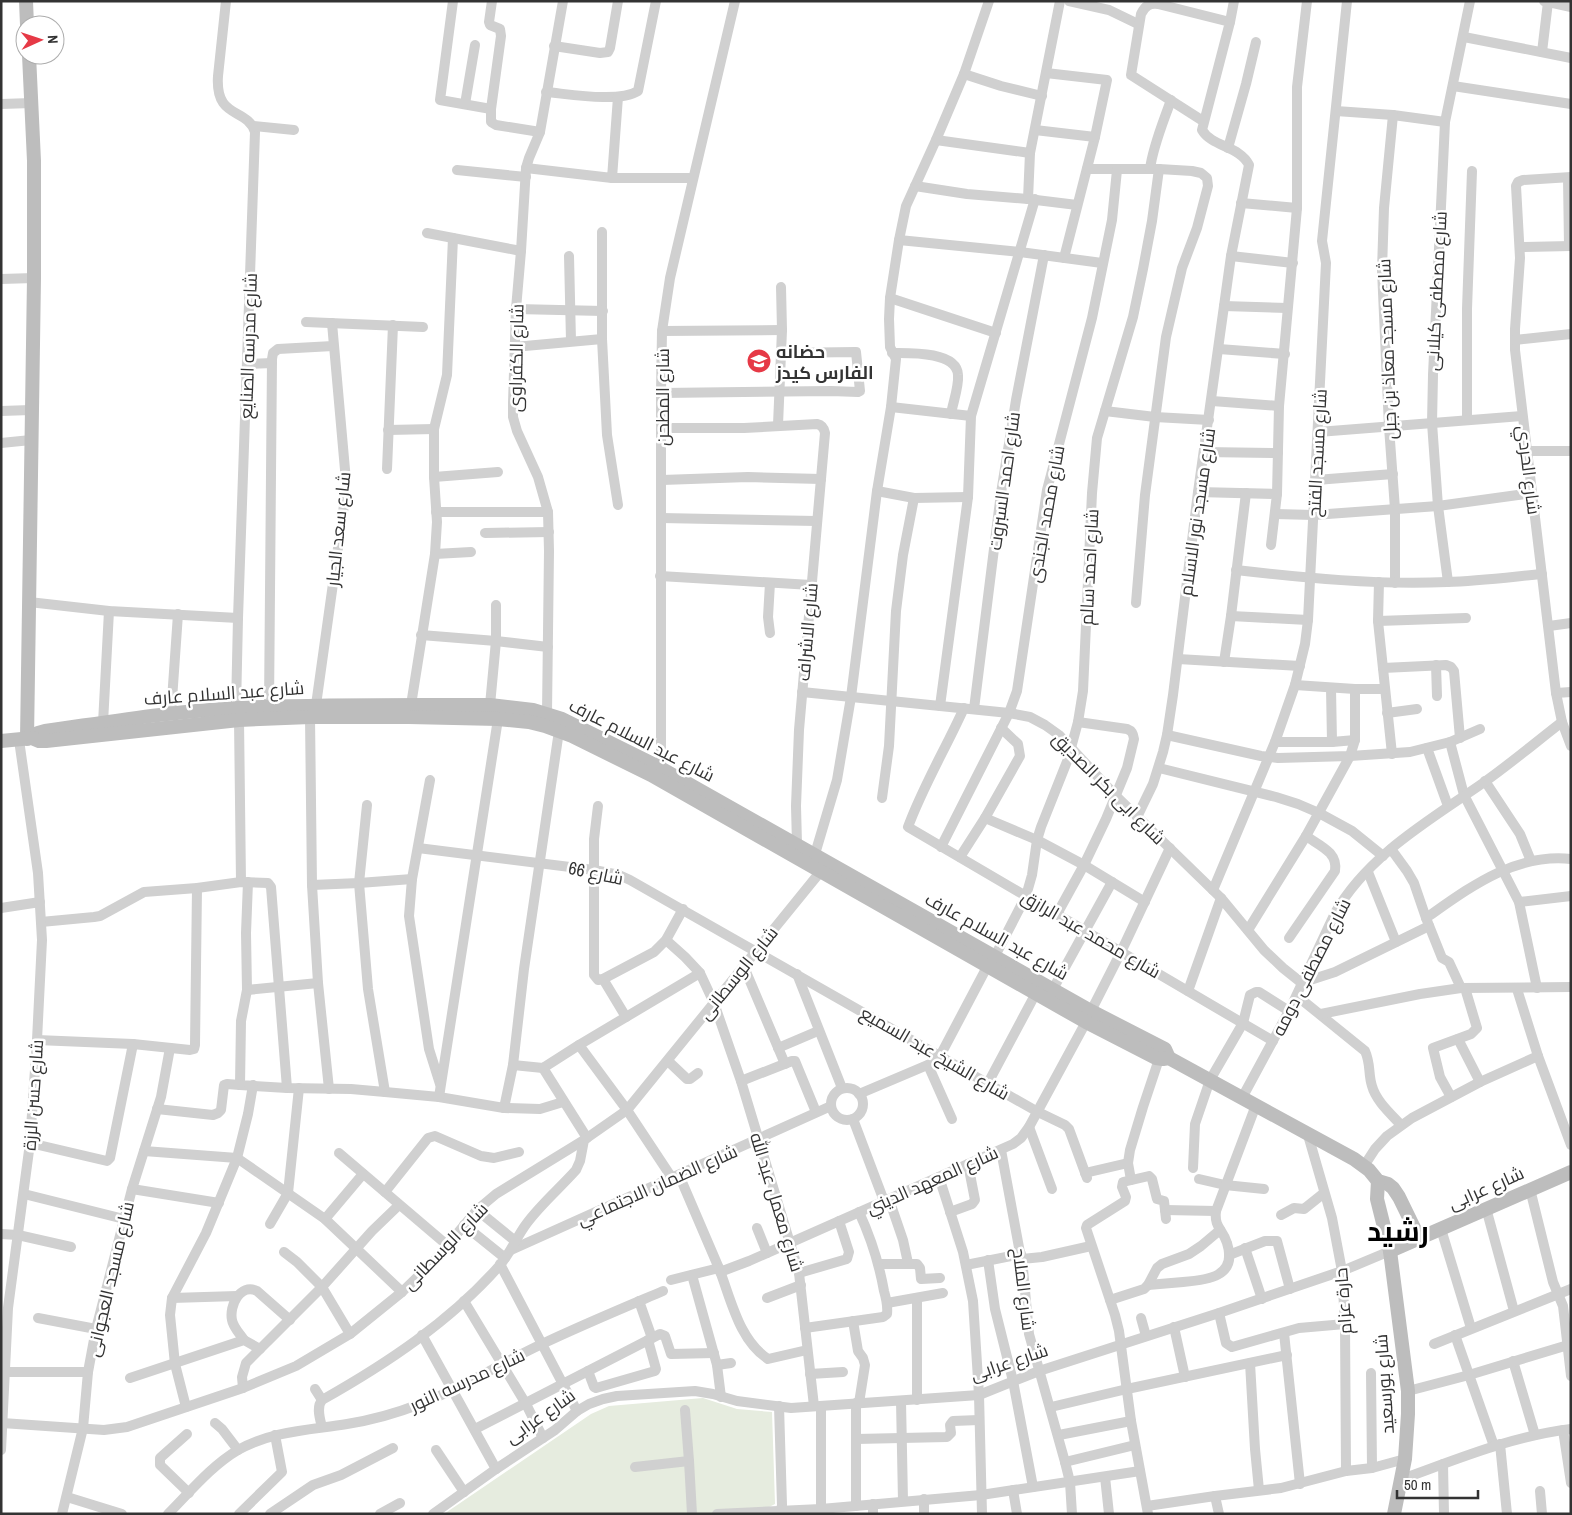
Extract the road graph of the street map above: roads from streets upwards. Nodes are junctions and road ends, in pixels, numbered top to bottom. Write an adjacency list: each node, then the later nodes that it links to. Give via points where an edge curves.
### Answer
1 (26, 1): 19 (street)
2 (226, 1): 45 (street, via 217,86 230,111)
3 (453, 1): 38 (street, via 440,100)
4 (492, 1): 40 (street, via 489,22 500,29 501,36)
5 (563, 1): 25 (street, شارع الكفراوى)
6 (618, 1): 25 (street, via 608,52)
7 (656, 1): 34 (street, via 638,91)
8 (735, 1): 60 (street, شارع المطحن)
9 (990, 1): 30 (street)
10 (1060, 1): 29 (street)
11 (1069, 1): 17 (street)
12 (1234, 1): 20 (street)
13 (1307, 1): 66 (street, via 1297,87)
14 (1347, 1): 41 (street, شارع مسجد الفتح)
15 (1470, 1): 22 (street, شارع مصطفى كيلانى)
16 (1546, 2): 18 (street); 26 (street)
17 (1110, 6): 21 (street)
18 (1571, 7)
19 (27, 15)
20 (1230, 22): 21 (street, via 1151,4 1145,6); 43 (street)
21 (1138, 24): 35 (street, via 1131,76)
22 (1464, 37): 26 (street); 31 (street, شارع مصطفى كيلانى)
23 (1256, 42): 51 (street)
24 (475, 45): 38 (street)
25 (554, 46): 32 (street, شارع الكفراوى)
26 (1542, 52): 27 (street)
27 (1571, 58)
28 (30, 65): 36 (street)
29 (1046, 73): 33 (street); 49 (street, via 1106,80)
30 (964, 74): 33 (street); 50 (street)
31 (1453, 86): 39 (street); 44 (street, شارع مصطفى كيلانى)
32 (546, 92): 34 (street); 48 (street, شارع الكفراوى)
33 (1042, 96): 47 (street)
34 (618, 97): 59 (street)
35 (1170, 100): 43 (street); 56 (street, شارع احمد سالم, via 1153,152)
36 (32, 103): 37 (street); 81 (street)
37 (1, 104)
38 (465, 104): 40 (street)
39 (1571, 104)
40 (491, 109): 48 (street, via 490,120 493,123)
41 (1336, 111): 42 (street); 129 (street, شارع مسجد الفتح, via 1322,241 1326,263)
42 (1393, 115): 44 (street); 125 (street, شارع مسجد معاذ بن جبل, via 1382,270)
43 (1203, 121): 51 (street, via 1205,135)
44 (1445, 122): 123 (street, شارع مصطفى كيلانى)
45 (253, 126): 46 (street); 108 (street, شارع مدرسه الصنايع)
46 (294, 130)
47 (1035, 130): 49 (street); 52 (street)
48 (540, 132): 58 (street, شارع الكفراوى, via 528,158)
49 (1095, 137): 53 (street)
50 (936, 140): 52 (street); 62 (street)
51 (1228, 148): 64 (street, شارع مسجد نور الاسلام, via 1246,159 1248,165)
52 (1030, 153): 63 (street)
53 (1087, 169): 55 (street); 65 (street)
54 (457, 170): 58 (street)
55 (1117, 170): 56 (street); 79 (street, شارع محمد الجندى, via 1112,220)
56 (1154, 170): 116 (street, شارع احمد سالم, via 1152,221 1144,269); 120 (street, via 1201,173 1207,178 1208,186 1182,268 1168,328)
57 (1472, 171): 122 (street)
58 (526, 173): 59 (street); 73 (street, شارع الكفراوى)
59 (612, 178): 60 (street)
60 (692, 178): 95 (street, شارع المطحن)
61 (1569, 178): 71 (street); 72 (street, شارع الحردي, via 1518,182)
62 (916, 186): 63 (street); 70 (street, via 906,206)
63 (1031, 199): 65 (street); 74 (street)
64 (1241, 203): 66 (street); 77 (street, شارع مسجد نور الاسلام)
65 (1078, 205): 78 (street)
66 (1297, 208): 80 (street)
67 (602, 232): 89 (street)
68 (427, 233): 69 (street)
69 (453, 238): 73 (street); 127 (street, via 447,375)
70 (898, 240): 74 (street); 84 (street)
71 (1570, 246): 72 (street)
72 (1520, 247): 99 (street, شارع الحردي)
73 (521, 251): 87 (street, شارع الكفراوى)
74 (1020, 252): 75 (street); 96 (street)
75 (1044, 255): 78 (street); 208 (street, شارع احمد السبروت, via 1016,400)
76 (569, 256): 88 (street)
77 (1231, 256): 80 (street); 85 (street, شارع مسجد نور الاسلام)
78 (1064, 258): 79 (street)
79 (1102, 263): 212 (street, شارع محمد الجندى, via 1092,318 1046,490 1020,678)
80 (1292, 263): 86 (street)
81 (34, 278): 82 (street); 114 (street)
82 (1, 279)
83 (781, 287): 94 (street)
84 (890, 298): 96 (street); 104 (street, via 889,340)
85 (1224, 306): 86 (street); 103 (street, شارع مسجد نور الاسلام)
86 (1288, 308): 106 (street)
87 (516, 309): 88 (street); 102 (street, شارع الكفراوى)
88 (570, 310): 89 (street); 100 (street)
89 (603, 310): 98 (street)
90 (306, 322): 91 (street)
91 (332, 323): 92 (street); 101 (street, شارع سعد الجيار)
92 (393, 325): 93 (street); 128 (street)
93 (423, 326)
94 (782, 330): 95 (street); 105 (street)
95 (662, 331): 110 (street, شارع المطحن)
96 (996, 333): 118 (street)
97 (1571, 334): 99 (street)
98 (602, 339): 100 (street); 150 (street, via 607,435)
99 (1515, 340): 119 (street, شارع الحردي)
100 (571, 341): 102 (street)
101 (333, 346): 107 (street, via 278,349 273,353); 210 (street, شارع سعد الجيار, via 346,481)
102 (514, 347): 154 (street, شارع الكفراوى, via 514,417)
103 (1219, 349): 106 (street); 111 (street, شارع مسجد نور الاسلام)
104 (892, 352): 113 (street, via 896,364); 117 (street, via 936,356 956,367 958,382)
105 (780, 353): 109 (street); 109 (street, via 856,352 860,391)
106 (1285, 354): 112 (street)
107 (272, 363): 108 (street); 207 (street)
108 (248, 364): 179 (street, شارع مدرسه الصنايع)
109 (780, 391): 110 (street); 124 (street)
110 (661, 394): 126 (street, شارع المطحن)
111 (1212, 401): 112 (street); 121 (street, شارع مسجد نور الاسلام)
112 (1279, 406): 135 (street)
113 (891, 407): 117 (street); 143 (street)
114 (31, 410): 115 (street); 130 (street)
115 (1, 411)
116 (1105, 411): 120 (street); 217 (street, شارع احمد سالم, via 1094,465 1083,691)
117 (951, 414): 118 (street)
118 (971, 416): 148 (street)
119 (1522, 416): 122 (street); 132 (street, شارع الحردي)
120 (1155, 417): 121 (street); 174 (street)
121 (1209, 420): 134 (street, شارع مسجد نور الاسلام)
122 (1467, 420): 123 (street)
123 (1432, 423): 125 (street); 151 (street, شارع مصطفى كيلانى)
124 (778, 425): 126 (street); 140 (street, شارع الاشراف, via 821,425 825,433)
125 (1389, 427): 129 (street); 138 (street, شارع مسجد معاذ بن جبل)
126 (661, 428): 141 (street, شارع المطحن)
127 (434, 429): 128 (street); 139 (street)
128 (388, 430): 136 (street)
129 (1318, 432): 142 (street, شارع مسجد الفتح)
130 (31, 440): 131 (street); 173 (street)
131 (1, 443)
132 (1526, 451): 133 (street); 146 (street, شارع الحردي)
133 (1571, 451)
134 (1204, 452): 135 (street); 144 (street, شارع مسجد نور الاسلام)
135 (1278, 453): 147 (street)
136 (388, 469)
137 (498, 472): 139 (street)
138 (1393, 474): 142 (street); 152 (street, شارع مسجد معاذ بن جبل)
139 (434, 477): 153 (street)
140 (821, 479): 141 (street); 158 (street, شارع الاشراف)
141 (662, 480): 157 (street, شارع المطحن)
142 (1316, 480): 156 (street, شارع مسجد الفتح)
143 (877, 491): 149 (street); 202 (street)
144 (1198, 492): 145 (street); 189 (street, شارع مسجد نور الاسلام)
145 (1246, 493): 147 (street); 164 (street)
146 (1532, 493): 151 (street); 165 (street, شارع الحردي)
147 (1277, 494): 155 (street)
148 (968, 497): 149 (street); 206 (street)
149 (914, 498): 203 (street, via 896,611)
150 (618, 505)
151 (1438, 506): 152 (street); 169 (street, شارع مصطفى كيلانى)
152 (1395, 509): 156 (street); 171 (street, شارع مسجد معاذ بن جبل)
153 (436, 512): 154 (street); 163 (street)
154 (548, 512): 159 (street, شارع الكفراوى)
155 (1275, 514): 156 (street); 161 (street)
156 (1314, 515): 167 (street, شارع مسجد الفتح)
157 (661, 518): 158 (street); 166 (street, شارع المطحن)
158 (816, 521): 172 (street, شارع الاشراف)
159 (549, 532): 160 (street); 188 (street, شارع الكفراوى)
160 (485, 533)
161 (1271, 546)
162 (471, 552): 163 (street)
163 (435, 554): 186 (street)
164 (1236, 570): 167 (street); 178 (street)
165 (1542, 574): 169 (street); 184 (street, شارع الحردي)
166 (660, 576): 170 (street); 238 (street, شارع المطحن)
167 (1311, 578): 168 (street); 181 (street, شارع مسجد الفتح)
168 (1379, 582): 171 (street); 182 (street)
169 (1448, 582): 171 (street)
170 (770, 583): 172 (street); 185 (street)
171 (1396, 583)
172 (811, 585): 198 (street, شارع الاشراف)
173 (29, 602): 176 (street); 225 (street)
174 (1136, 602)
175 (496, 605): 187 (street)
176 (109, 611): 177 (street); 219 (street)
177 (178, 614): 179 (street); 214 (street)
178 (1231, 616): 181 (street); 190 (street)
179 (238, 618): 215 (street, شارع مدرسه الصنايع)
180 (1466, 618): 182 (street)
181 (1308, 620): 192 (street, شارع مسجد الفتح)
182 (1378, 621): 193 (street)
183 (1571, 623): 184 (street)
184 (1549, 626): 200 (street, شارع الحردي)
185 (770, 633)
186 (421, 635): 187 (street); 204 (street)
187 (496, 641): 188 (street); 205 (street)
188 (548, 647): 211 (street, شارع الكفراوى)
189 (1178, 659): 190 (street); 223 (street, شارع مسجد نور الاسلام)
190 (1224, 662): 192 (street)
191 (1436, 665): 193 (street); 201 (street); 224 (street, via 1449,665 1453,669)
192 (1300, 666): 194 (street, شارع مسجد الفتح)
193 (1383, 668): 197 (street)
194 (1295, 685): 195 (street); 228 (street, شارع مسجد الفتح)
195 (1331, 688): 196 (street); 229 (street)
196 (1355, 689): 197 (street); 226 (street)
197 (1384, 689): 213 (street)
198 (802, 692): 202 (street, شارع ابى بكر الصديق); 254 (street, شارع الاشراف)
199 (1571, 692): 200 (street)
200 (1556, 693): 218 (street, شارع الحردي)
201 (1437, 696)
202 (851, 697): 203 (street, شارع ابى بكر الصديق); 259 (street, via 837,780)
203 (892, 701): 206 (street, شارع ابى بكر الصديق); 244 (street)
204 (411, 705): 205 (street, شارع عبد السلام عارف); 210 (street, شارع عبد السلام عارف)
205 (490, 705): 211 (street, شارع عبد السلام عارف)
206 (940, 706): 208 (street, شارع ابى بكر الصديق)
207 (268, 707): 210 (street, شارع عبد السلام عارف); 215 (street, شارع عبد السلام عارف)
208 (969, 708): 212 (street, شارع ابى بكر الصديق); 251 (street, شارع احمد السبروت, via 916,805)
209 (1417, 709): 213 (street)
210 (313, 711): 215 (street, شارع عبد السلام عارف); 216 (street, شارع عبد السلام عارف); 275 (street, شارع سعد الجيار)
211 (547, 713): 238 (street, شارع عبد السلام عارف, via 577,725)
212 (1009, 713): 220 (street, شارع محمد الجندى); 232 (street, شارع ابى بكر الصديق, via 1030,717 1045,725)
213 (1387, 713): 234 (street)
214 (171, 714): 215 (street, شارع عبد السلام عارف); 219 (street, شارع عبد السلام عارف)
215 (237, 714): 225 (street, شارع عبد السلام عارف, via 170,726 46,741); 272 (street, شارع مدرسه الصنايع)
216 (498, 719): 222 (street, شارع عبد السلام عارف); 260 (street)
217 (1078, 722): 232 (street, شارع احمد سالم); 242 (street, via 1127,729 1134,734 1127,768)
218 (1562, 722): 231 (street, شارع الحردي); 240 (street, شارع مصطفى دومه)
219 (104, 723): 225 (street, شارع عبد السلام عارف, via 41,732)
220 (1001, 728): 250 (street, via 1018,744 1020,756); 255 (street, شارع محمد الجندى)
221 (1480, 729): 224 (street)
222 (560, 730): 238 (street, شارع عبد السلام عارف); 265 (street)
223 (1167, 735): 236 (street); 237 (street, شارع مسجد نور الاسلام)
224 (1460, 738): 230 (street)
225 (26, 739): 227 (street, شارع عبد السلام عارف); 281 (street, شارع حسن الرزة)
226 (1354, 740): 229 (street); 235 (street)
227 (1, 741)
228 (1275, 742): 229 (street); 236 (street, شارع مسجد الفتح)
229 (1332, 742)
230 (1450, 742): 233 (street); 243 (street)
231 (1571, 746)
232 (1071, 748): 242 (street, شارع ابى بكر الصديق); 253 (street, شارع احمد سالم)
233 (1427, 748): 234 (street); 247 (street)
234 (1392, 754): 235 (street)
235 (1350, 756): 236 (street); 248 (street)
236 (1269, 758): 241 (street, شارع مسجد الفتح)
237 (1158, 768): 241 (street); 249 (street, شارع مسجد نور الاسلام)
238 (656, 769): 254 (street, شارع عبد السلام عارف); 269 (street, شارع عبد السلام عارف)
239 (430, 780): 256 (street)
240 (1485, 781): 243 (street, شارع مصطفى دومه); 264 (street, via 1520,834)
241 (1254, 792): 248 (street); 277 (street, شارع مسجد الفتح)
242 (1115, 795): 249 (street, شارع ابى بكر الصديق); 266 (street)
243 (1464, 796): 247 (street, شارع مصطفى دومه); 268 (street)
244 (882, 798)
245 (367, 805): 274 (street)
246 (598, 806): 267 (street)
247 (1448, 806): 258 (street, شارع مصطفى دومه)
248 (1319, 813): 252 (street); 261 (street, via 1352,831)
249 (1137, 817): 257 (street, شارع ابى بكر الصديق)
250 (986, 818): 253 (street); 262 (street)
251 (908, 827): 255 (street, شارع محمد عبد الرازق)
252 (1306, 836): 289 (street); 291 (street, via 1331,853 1335,871)
253 (1037, 840): 266 (street); 278 (street, شارع احمد سالم)
254 (797, 844): 259 (street, شارع عبد السلام عارف)
255 (941, 847): 262 (street, شارع محمد عبد الرازق)
256 (418, 848): 260 (street, شارع 66); 271 (street)
257 (1170, 848): 277 (street, شارع ابى بكر الصديق); 282 (street, شارع المعهد الديني)
258 (1392, 849): 261 (street, شارع مصطفى دومه); 288 (street, via 1414,883)
259 (815, 854): 296 (street, شارع عبد السلام عارف)
260 (477, 856): 265 (street, شارع 66); 347 (street)
261 (1383, 856): 270 (street, شارع مصطفى دومه)
262 (960, 857): 278 (street, شارع محمد عبد الرازق)
263 (1571, 859): 264 (street)
264 (1531, 861): 268 (street)
265 (540, 863): 267 (street, شارع 66); 331 (street)
266 (1084, 865): 273 (street); 286 (street)
267 (594, 870): 285 (street, شارع 66, via 618,874); 300 (street, via 594,975)
268 (1502, 870): 283 (street); 288 (street, via 1466,890)
269 (821, 871): 294 (street, شارع الوسطانى); 296 (street, شارع عبد السلام عارف)
270 (1368, 872): 293 (street); 302 (street, شارع مصطفى دومه, via 1355,884 1335,913)
271 (412, 879): 274 (street); 347 (street, via 410,916 414,948)
272 (245, 882): 276 (street); 303 (street, via 268,883 271,887); 309 (street, شارع مدرسه الصنايع)
273 (1112, 882): 282 (street); 290 (street)
274 (358, 883): 275 (street); 346 (street, via 368,989)
275 (312, 885): 301 (street, شارع سعد الجيار)
276 (197, 888): 287 (street, via 144,892 100,916); 325 (street, via 195,1045 190,1050)
277 (1213, 890): 280 (street, شارع ابى بكر الصديق)
278 (1026, 896): 286 (street, شارع محمد عبد الرازق); 296 (street, شارع احمد سالم)
279 (1571, 896): 283 (street)
280 (1221, 898): 289 (street, شارع ابى بكر الصديق); 310 (street)
281 (40, 902): 284 (street); 287 (street, شارع حسن الرزة)
282 (1145, 902): 295 (street, شارع المعهد الديني)
283 (1519, 902): 306 (street)
284 (1, 908)
285 (683, 909): 292 (street); 294 (street, شارع 66)
286 (1057, 914): 290 (street, شارع محمد عبد الرازق)
287 (41, 922): 321 (street, شارع حسن الرزة)
288 (1427, 922): 293 (street); 305 (street, via 1442,958 1449,962)
289 (1248, 930): 302 (street, شارع ابى بكر الصديق, via 1264,950)
290 (1085, 931): 295 (street, شارع محمد عبد الرازق); 307 (street)
291 (1289, 938)
292 (666, 940): 298 (street, شارع معمل عبد الله); 300 (street, via 654,952)
293 (1396, 942): 302 (street, via 1335,972)
294 (756, 951): 297 (street, شارع الوسطانى); 299 (street, شارع الشيخ عبد السميع)
295 (1121, 952): 310 (street, شارع محمد عبد الرازق); 316 (street, شارع المعهد الديني)
296 (992, 961): 307 (street, شارع عبد السلام عارف); 311 (street, شارع عبد السلام عارف); 328 (street, شارع احمد سالم)
297 (744, 967): 313 (street, شارع الوسطانى); 326 (street)
298 (700, 973): 313 (street, شارع معمل عبد الله); 317 (street)
299 (796, 974): 319 (street); 328 (street, شارع الشيخ عبد السميع)
300 (603, 979): 317 (street)
301 (318, 983): 303 (street); 345 (street, شارع سعد الجيار)
302 (1303, 983): 312 (street, شارع مصطفى دومه)
303 (278, 987): 309 (street); 342 (street)
304 (1571, 987): 306 (street)
305 (1463, 988): 308 (street); 315 (street); 320 (street, via 1477,1028 1471,1034)
306 (1537, 988): 308 (street)
307 (1053, 989): 316 (street, شارع عبد السلام عارف)
308 (1517, 989): 327 (street)
309 (247, 990): 340 (street, شارع مدرسه الصنايع, via 241,1021)
310 (1188, 991): 318 (street, شارع محمد عبد الرازق)
311 (1036, 993): 316 (street, شارع عبد السلام عارف); 339 (street)
312 (1297, 996): 314 (street, شارع مصطفى دومه); 315 (street)
313 (714, 1003): 330 (street, شارع الوسطانى); 337 (street, شارع معمل عبد الله)
314 (1290, 1011): 318 (street, via 1256,992 1250,995); 322 (street, شارع مصطفى دومه)
315 (1321, 1014): 361 (street, via 1365,1051 1374,1093)
316 (1089, 1016): 329 (street, شارع عبد السلام عارف); 358 (street, شارع المعهد الديني)
317 (626, 1017): 324 (street)
318 (1243, 1023): 322 (street, شارع محمد عبد الرازق); 336 (street)
319 (818, 1031): 326 (street); 344 (street)
320 (1458, 1038): 338 (street); 349 (street, via 1433,1048 1440,1077)
321 (37, 1040): 323 (street); 366 (street, شارع حسن الرزة)
322 (1273, 1041): 350 (street, شارع مصطفى دومه)
323 (133, 1044): 325 (street); 366 (street, via 110,1158 104,1161)
324 (579, 1045): 334 (street); 356 (street)
325 (170, 1048): 355 (street, شارع مسجد العجوانى)
326 (778, 1048): 332 (street)
327 (1538, 1056): 338 (street); 367 (street)
328 (942, 1057): 333 (street); 339 (street, شارع الشيخ عبد السميع)
329 (1164, 1058): 336 (street, شارع عبد السلام عارف); 373 (street, via 1143,1107)
330 (668, 1061): 335 (street, via 687,1079); 356 (street, شارع الوسطانى)
331 (513, 1064): 334 (street); 354 (street)
332 (785, 1064): 337 (street); 357 (street, via 792,1061 798,1064)
333 (928, 1065): 348 (street); 360 (street)
334 (543, 1068): 351 (street)
335 (698, 1073)
336 (1210, 1080): 350 (street, شارع عبد السلام عارف); 376 (street, via 1195,1124)
337 (741, 1081): 365 (street, شارع معمل عبد الله)
338 (1480, 1082): 349 (street)
339 (988, 1083): 358 (street, شارع الشيخ عبد السميع)
340 (240, 1085): 341 (street); 355 (street, via 224,1085 220,1110 213,1115)
341 (253, 1085): 342 (street); 372 (street)
342 (286, 1088): 343 (street)
343 (299, 1088): 345 (street); 390 (street)
344 (842, 1088): 348 (street, via 851,1088); 352 (street, via 832,1097)
345 (329, 1089): 346 (street)
346 (385, 1092): 347 (street)
347 (440, 1092): 354 (street)
348 (859, 1094): 359 (street, via 862,1108)
349 (1452, 1097): 361 (street)
350 (1242, 1098): 353 (street, شارع عبد السلام عارف)
351 (564, 1102): 354 (street, via 540,1109); 364 (street)
352 (831, 1106): 357 (street, شارع الضمان الاجتماعي); 359 (street, via 837,1116)
353 (1256, 1106): 363 (street, شارع عبد السلام عارف); 384 (street)
354 (504, 1108)
355 (158, 1109): 369 (street, شارع مسجد العجوانى)
356 (626, 1110): 364 (street, شارع الوسطانى); 379 (street)
357 (816, 1112): 365 (street, شارع الضمان الاجتماعي)
358 (1038, 1112): 362 (street, شارع المعهد الديني); 373 (street, شارع الشيخ عبد السميع, via 1069,1129 1086,1175)
359 (853, 1119): 393 (street)
360 (952, 1119)
361 (1401, 1125): 375 (street, via 1375,1149)
362 (1029, 1128): 368 (street, شارع المعهد الديني, via 1021,1138); 386 (street)
363 (1308, 1134): 375 (street, شارع عبد السلام عارف); 391 (street, حارة عزام)
364 (585, 1139): 397 (street, شارع الوسطانى, via 496,1194); 421 (street, via 576,1170 528,1222)
365 (758, 1139): 379 (street, شارع الضمان الاجتماعي); 413 (street, شارع معمل عبد الله)
366 (30, 1143): 392 (street, شارع حسن الرزة)
367 (1571, 1145)
368 (1001, 1150): 374 (street, شارع المعهد الديني); 424 (street, شارع الملاح)
369 (144, 1151): 372 (street); 385 (street, شارع مسجد العجوانى)
370 (519, 1152): 389 (street, via 494,1158 481,1156 432,1136)
371 (339, 1153): 378 (street)
372 (237, 1158): 390 (street); 394 (street)
373 (1128, 1163): 382 (street)
374 (968, 1164): 380 (street, شارع المعهد الديني); 400 (street, via 975,1200)
375 (1364, 1166): 383 (street, شارع عبد السلام عارف)
376 (1194, 1168)
377 (1571, 1172): 388 (street, شارع عرابى)
378 (363, 1174): 389 (street); 402 (street)
379 (676, 1176): 421 (street, شارع الضمان الاجتماعي); 429 (street)
380 (939, 1177): 393 (street, شارع المعهد الديني); 400 (street)
381 (1199, 1179): 384 (street)
382 (1131, 1180): 398 (street, via 1150,1177 1157,1199 1164,1201 1166,1215); 415 (street, via 1122,1184 1125,1201 1087,1224)
383 (1378, 1181): 412 (street, شارع عبد السلام عارف, via 1388,1184 1396,1192); 419 (street, via 1377,1199)
384 (1225, 1185): 387 (street); 398 (street)
385 (132, 1189): 394 (street); 403 (street, شارع مسجد العجوانى)
386 (1052, 1189)
387 (1264, 1189)
388 (1530, 1189): 396 (street, شارع عرابى); 443 (street)
389 (385, 1192): 395 (street)
390 (288, 1193): 402 (street); 405 (street)
391 (1324, 1193): 401 (street, via 1304,1209 1294,1208); 430 (street, حارة عزام)
392 (24, 1194): 403 (street); 411 (street, شارع حسن الرزة)
393 (887, 1200): 399 (street, شارع المعهد الديني); 426 (street, via 903,1240)
394 (218, 1203): 445 (street)
395 (399, 1204): 414 (street); 417 (street)
396 (1486, 1208): 408 (street, شارع عرابى); 454 (street)
397 (477, 1210): 406 (street, شارع الوسطانى); 421 (street)
398 (1216, 1211): 409 (street, via 1215,1219)
399 (859, 1212): 404 (street, شارع المعهد الديني); 427 (street)
400 (950, 1212): 428 (street)
401 (1281, 1216)
402 (325, 1218): 417 (street)
403 (124, 1219): 464 (street, شارع مسجد العجوانى)
404 (839, 1221): 413 (street, شارع المعهد الديني); 431 (street, via 849,1257)
405 (270, 1224)
406 (464, 1225): 414 (street, شارع الوسطانى); 421 (street)
407 (757, 1228): 422 (street)
408 (1441, 1229): 412 (street, شارع عرابى); 463 (street)
409 (1220, 1230): 423 (street, via 1228,1243); 436 (street, via 1189,1254 1162,1264)
410 (1, 1234): 411 (street)
411 (18, 1235): 416 (street); 453 (street, شارع حسن الرزة)
412 (1419, 1238): 419 (street, شارع عرابى)
413 (790, 1243): 422 (street, شارع المعهد الديني); 431 (street, شارع معمل عبد الله)
414 (447, 1245): 441 (street, شارع الوسطانى)
415 (1091, 1246): 424 (street, via 1042,1257); 449 (street)
416 (70, 1247)
417 (356, 1247): 437 (street); 441 (street)
418 (1245, 1248): 423 (street); 438 (street, via 1265,1241 1277,1241); 448 (street)
419 (1390, 1251): 430 (street, شارع عرابى); 503 (street, شارع بورسعيد)
420 (284, 1252): 437 (street)
421 (511, 1252): 450 (street); 472 (street)
422 (767, 1253): 429 (street, شارع المعهد الديني)
423 (1229, 1255): 436 (street, via 1228,1266 1216,1277)
424 (1021, 1257): 425 (street); 487 (street, شارع الملاح, via 1029,1334)
425 (988, 1260): 428 (street); 497 (street, via 995,1309)
426 (908, 1263): 427 (street); 433 (street, via 919,1265 921,1279)
427 (879, 1264): 452 (street)
428 (966, 1264): 504 (street, via 973,1301)
429 (720, 1270): 432 (street, شارع المعهد الديني); 477 (street, via 741,1327 760,1353 772,1359)
430 (1342, 1271): 438 (street, شارع عرابى); 460 (street, حارة عزام)
431 (799, 1273): 435 (street, شارع معمل عبد الله)
432 (692, 1275): 434 (street, شارع المعهد الديني); 478 (street)
433 (940, 1278)
434 (671, 1280)
435 (801, 1285): 446 (street); 462 (street, شارع معمل عبد الله)
436 (1148, 1285): 449 (street)
437 (322, 1287): 458 (street); 466 (street)
438 (1290, 1289): 448 (street, شارع عرابى)
439 (1571, 1289): 443 (street)
440 (663, 1290): 451 (street, شارع مدرسه النور)
441 (402, 1292): 466 (street, شارع الوسطانى)
442 (943, 1293): 447 (street)
443 (1558, 1293): 454 (street); 475 (street)
444 (237, 1296): 445 (street); 458 (street, via 253,1289); 471 (street, via 232,1305 232,1321)
445 (172, 1298): 483 (street, via 170,1315)
446 (767, 1298)
447 (917, 1298): 452 (street); 508 (street)
448 (1262, 1299): 455 (street, شارع عرابى)
449 (1110, 1300): 473 (street)
450 (464, 1301): 467 (street); 484 (street)
451 (638, 1302): 470 (street); 472 (street, شارع مدرسه النور)
452 (887, 1303): 459 (street, via 887,1314 883,1317)
453 (4, 1308): 488 (street, شارع حسن الرزة)
454 (1514, 1311): 463 (street)
455 (1219, 1313): 461 (street, شارع عرابى); 465 (street, via 1226,1343 1232,1347)
456 (38, 1318): 464 (street)
457 (1141, 1318): 469 (street)
458 (290, 1320): 476 (street)
459 (853, 1321): 462 (street); 509 (street, via 858,1351 865,1365)
460 (1345, 1324): 465 (street, via 1299,1328); 546 (street, حارة عزام)
461 (1174, 1327): 469 (street, شارع عرابى); 495 (street)
462 (805, 1328): 477 (street, شارع معمل عبد الله)
463 (1471, 1328): 468 (street)
464 (96, 1329): 489 (street, شارع مسجد العجوانى)
465 (1284, 1333): 479 (street)
466 (350, 1334): 499 (street, شارع الوسطانى, via 296,1366)
467 (422, 1335): 502 (street); 506 (street, via 390,1359)
468 (1455, 1335): 474 (street); 493 (street)
469 (1146, 1336): 473 (street, شارع عرابى)
470 (650, 1339): 478 (street, via 663,1334 673,1355); 486 (street); 486 (street, via 656,1371 596,1388)
471 (244, 1340): 476 (street); 483 (street)
472 (542, 1344): 484 (street, شارع مدرسه النور); 498 (street)
473 (1121, 1344): 487 (street, شارع عرابى); 501 (street)
474 (1434, 1344)
475 (1568, 1345): 480 (street); 494 (street)
476 (260, 1348): 499 (street, via 243,1369)
477 (807, 1350): 492 (street, شارع معمل عبد الله)
478 (714, 1353): 485 (street)
479 (1287, 1355): 482 (street); 551 (street)
480 (1513, 1361): 493 (street); 528 (street)
481 (730, 1363): 485 (street)
482 (1250, 1363): 495 (street); 554 (street)
483 (175, 1364): 496 (street); 513 (street)
484 (503, 1364): 502 (street, شارع مدرسه النور); 510 (street)
485 (717, 1365): 505 (street)
486 (588, 1371): 498 (street)
487 (1039, 1371): 497 (street, شارع عرابى); 514 (street, شارع الملاح)
488 (4, 1372): 489 (street); 519 (street, شارع حسن الرزة)
489 (88, 1372): 522 (street, شارع مسجد العجوانى)
490 (843, 1372): 492 (street)
491 (1371, 1372): 543 (street)
492 (810, 1374): 512 (street, شارع معمل عبد الله)
493 (1469, 1375): 503 (street); 533 (street)
494 (1571, 1376)
495 (1185, 1377): 501 (street)
496 (130, 1378)
497 (1013, 1381): 504 (street, شارع عرابى); 552 (street)
498 (562, 1384): 510 (street); 516 (street)
499 (243, 1388): 513 (street, شارع الوسطانى)
500 (315, 1389): 506 (street)
501 (1127, 1389): 514 (street); 518 (street)
502 (453, 1390): 521 (street, شارع مدرسه النور, via 385,1416); 523 (street)
503 (1408, 1391): 538 (street, شارع بورسعيد)
504 (979, 1395): 508 (street, شارع عرابى); 517 (street)
505 (721, 1397): 511 (street, شارع عرابى); 516 (street, شارع عرابى, via 695,1391 617,1396)
506 (322, 1400): 521 (street, via 319,1408)
507 (902, 1400): 508 (street, شارع عرابى); 509 (street, شارع عرابى); 530 (street)
508 (917, 1400)
509 (858, 1403): 512 (street, شارع عرابى); 531 (street)
510 (526, 1404): 523 (street); 529 (street)
511 (778, 1406): 512 (street, شارع عرابى); 568 (street)
512 (818, 1406): 567 (street, شارع معمل عبد الله)
513 (186, 1407): 522 (street, شارع الوسطانى, via 127,1427)
514 (1051, 1407): 527 (street, شارع الملاح)
515 (685, 1410): 539 (street)
516 (577, 1411): 529 (street, شارع عرابى)
517 (979, 1420): 530 (street, via 951,1422 947,1437); 558 (street)
518 (1131, 1421): 527 (street); 532 (street)
519 (2, 1423): 522 (street, شارع الوسطانى); 535 (street, شارع حسن الرزة)
520 (215, 1423): 536 (street)
521 (322, 1427): 526 (street, شارع مدرسه النور)
522 (83, 1428): 560 (street, شارع مسجد العجوانى)
523 (475, 1429): 544 (street)
524 (1567, 1430): 528 (street); 550 (street)
525 (187, 1434): 557 (street, via 159,1461)
526 (275, 1435): 536 (street, شارع مدرسه النور); 574 (street, via 282,1472)
527 (1059, 1435): 540 (street, شارع الملاح)
528 (1535, 1435): 533 (street)
529 (543, 1438): 544 (street, شارع عرابى)
530 (902, 1438): 531 (street); 562 (street)
531 (856, 1439): 564 (street)
532 (1135, 1445): 540 (street); 545 (street)
533 (1497, 1445): 541 (street); 587 (street)
534 (393, 1448): 575 (street, via 341,1475 313,1485)
535 (1, 1450)
536 (238, 1450): 557 (street, شارع مدرسه النور, via 220,1462)
537 (436, 1450): 555 (street)
538 (1406, 1459): 543 (street); 548 (street, شارع بورسعيد)
539 (689, 1461): 542 (street); 577 (street)
540 (1066, 1462): 549 (street, شارع الملاح)
541 (1443, 1464): 548 (street); 586 (street)
542 (635, 1467)
543 (1372, 1468): 546 (street)
544 (496, 1469): 555 (street, شارع عرابى)
545 (1140, 1471): 547 (street); 566 (street)
546 (1346, 1471): 551 (street)
547 (1105, 1477): 549 (street); 583 (street)
548 (1402, 1479): 585 (street, شارع بورسعيد)
549 (1070, 1482): 552 (street); 582 (street, شارع الملاح)
550 (1571, 1483)
551 (1300, 1484): 554 (street)
552 (1033, 1487): 553 (street)
553 (1013, 1490): 558 (street); 581 (street)
554 (1259, 1490): 559 (street)
555 (464, 1492): 576 (street, شارع عرابى)
556 (1540, 1492): 588 (street)
557 (189, 1493): 573 (street, شارع مدرسه النور)
558 (981, 1495): 561 (street); 580 (street)
559 (1215, 1496): 566 (street); 584 (street)
560 (67, 1497): 571 (street, شارع مسجد العجوانى); 572 (street)
561 (924, 1499): 562 (street); 579 (street)
562 (903, 1501): 565 (street)
563 (400, 1503): 569 (street)
564 (856, 1506): 565 (street); 567 (street)
565 (873, 1509)
566 (1147, 1510)
567 (821, 1511): 568 (street)
568 (780, 1512): 570 (street)
569 (383, 1513)
570 (746, 1513): 578 (street)
571 (62, 1514)
572 (122, 1514)
573 (168, 1514)
574 (239, 1514)
575 (270, 1514)
576 (432, 1514)
577 (692, 1514)
578 (717, 1514)
579 (924, 1514)
580 (982, 1514)
581 (1017, 1514)
582 (1072, 1514)
583 (1109, 1514)
584 (1218, 1514)
585 (1394, 1514)
586 (1444, 1514)
587 (1507, 1514)
588 (1542, 1514)

